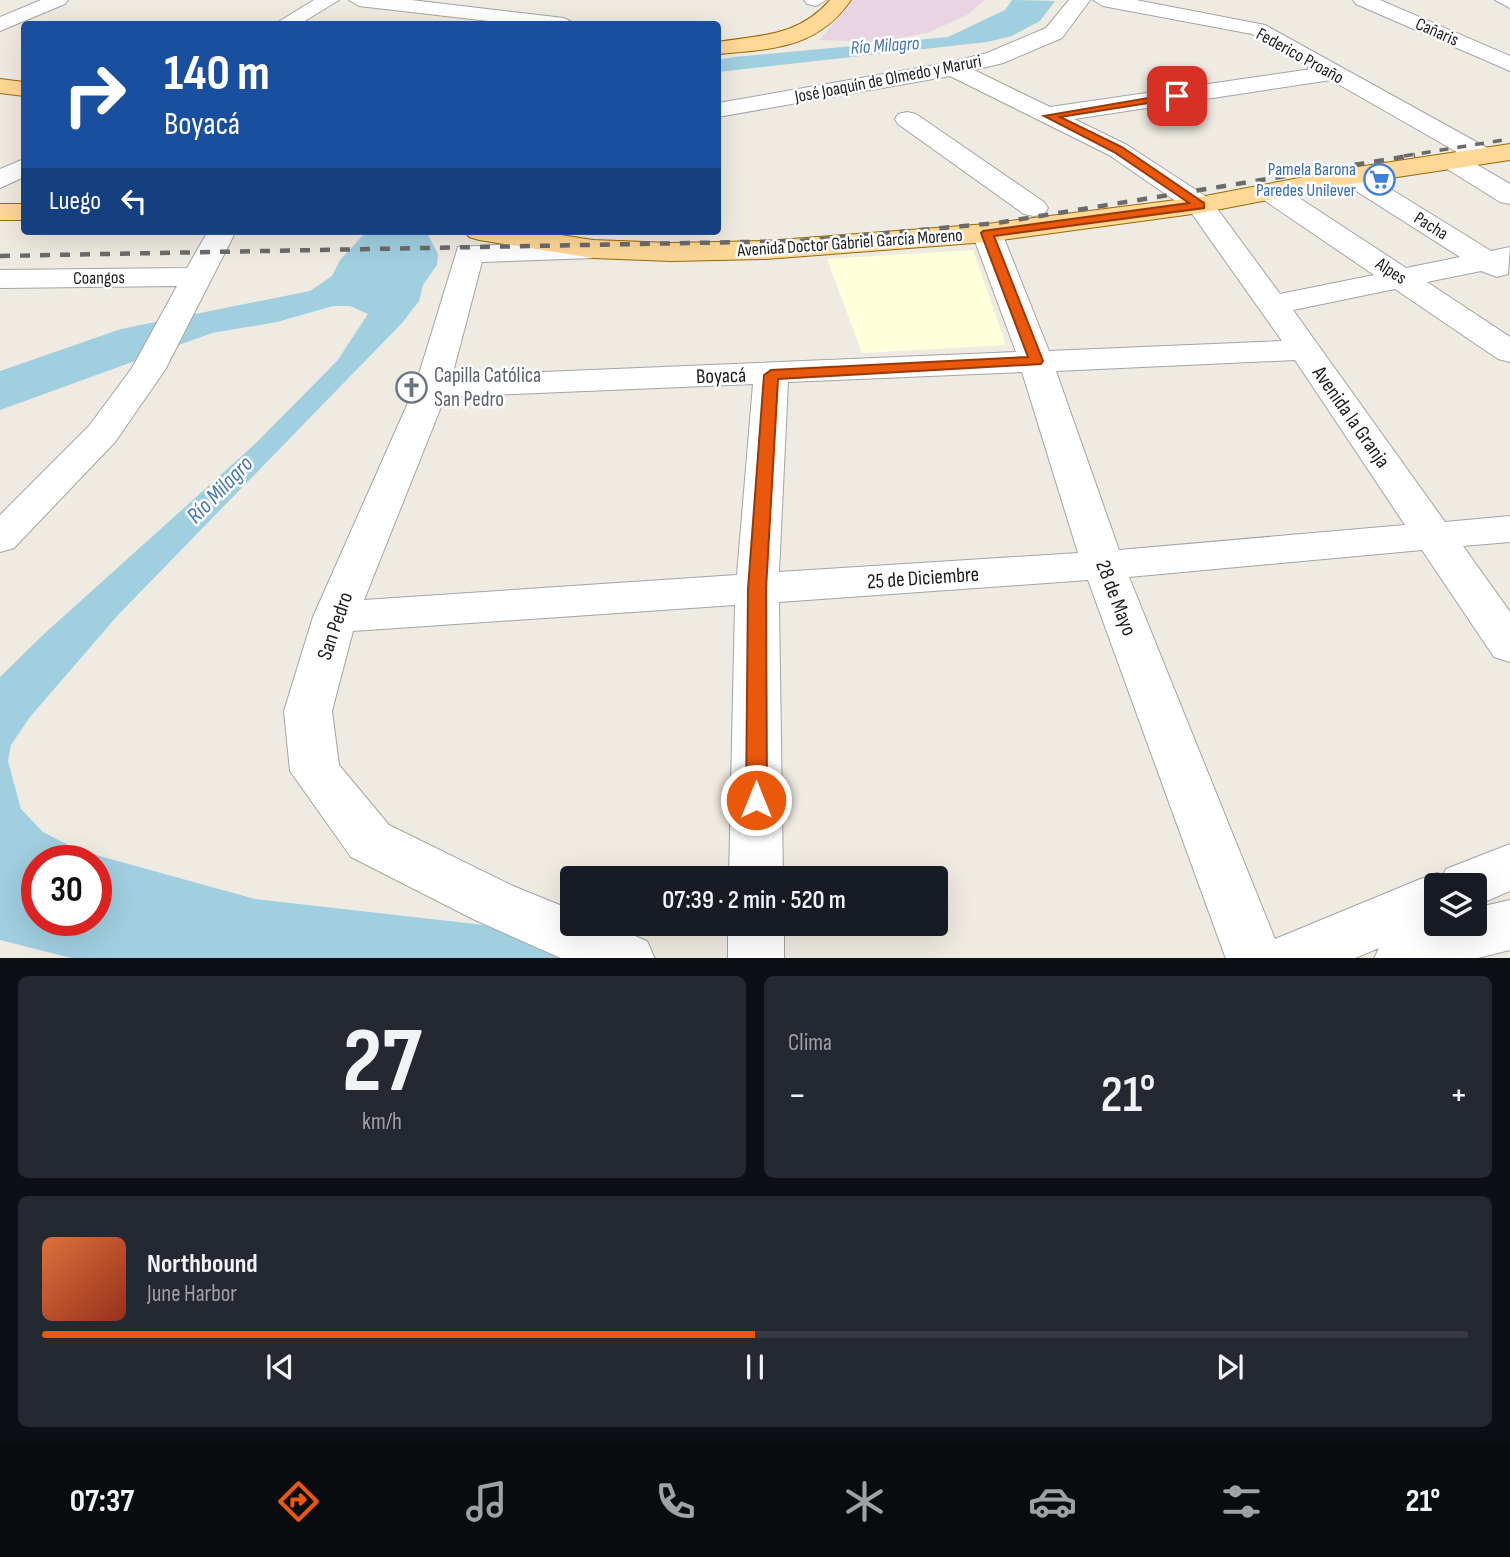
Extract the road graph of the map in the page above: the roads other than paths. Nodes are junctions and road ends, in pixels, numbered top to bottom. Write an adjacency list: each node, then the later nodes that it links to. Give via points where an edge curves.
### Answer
1 (58, 0): 12 (street)
2 (329, 0): 13 (street)
3 (359, 0): 11 (street)
4 (815, 0): 14 (main road, via 797,21 781,30)
5 (841, 0): 15 (main road, via 808,30 784,39)
6 (1080, 0): 17 (street, José Joaquín de Olmedo y Maruri, via 1054,33 1027,47)
7 (1103, 0): 18 (street, Federico Proaño, via 1258,29)
8 (1363, 0): 16 (street, Cañaris)
9 (1505, 0): 10 (street)
10 (1510, 2)
11 (562, 20)
12 (4, 21)
13 (291, 21)
14 (721, 40)
15 (721, 48)
16 (1510, 64)
17 (953, 69): 21 (street, José Joaquín de Olmedo y Maruri); 22 (street)
18 (1330, 72): 22 (street); 25 (street, Federico Proaño)
19 (0, 86): 20 (main road)
20 (21, 89)
21 (721, 109)
22 (1049, 116): 29 (street, via 1118,150)
23 (907, 119): 31 (street)
24 (1510, 132): 25 (main road, Avenida Doctor Gabriel García Moreno)
25 (1454, 151): 26 (main road, Avenida Doctor Gabriel García Moreno, via 1482,156); 27 (main road, Avenida Doctor Gabriel García Moreno); 29 (main road, Avenida Doctor Gabriel García Moreno); 30 (street, Federico Proaño)
26 (1510, 152)
27 (1351, 176): 28 (main road, Avenida Doctor Gabriel García Moreno); 39 (street, Pacha)
28 (1271, 192): 29 (main road, Avenida Doctor Gabriel García Moreno); 40 (street, Alpes)
29 (1187, 195): 31 (main road, Avenida Doctor Gabriel García Moreno); 34 (main road, Avenida Doctor Gabriel García Moreno); 45 (street, Avenida la Granja)
30 (1510, 196)
31 (1034, 208): 36 (main road, Avenida Doctor Gabriel García Moreno, via 761,235)
32 (0, 212): 33 (main road)
33 (21, 212)
34 (987, 233): 38 (main road, Avenida Doctor Gabriel García Moreno, via 766,250); 48 (street, 28 de Mayo)
35 (224, 235): 42 (street)
36 (584, 235)
37 (474, 242): 38 (street, San Pedro); 50 (street, San Pedro)
38 (593, 249)
39 (1502, 264): 40 (street)
40 (1401, 276): 45 (street); 47 (street, Alpes)
41 (0, 279): 42 (street, Coangos)
42 (192, 288): 53 (street, via 148,370 102,435)
43 (57, 298): 44 (street)
44 (0, 300)
45 (1272, 304): 46 (street, Avenida la Granja)
46 (1305, 350): 48 (street, Boyacá); 52 (street, Avenida la Granja)
47 (1510, 352)
48 (1036, 361): 49 (street, Boyacá); 54 (street, 28 de Mayo)
49 (771, 375): 50 (street, Boyacá); 55 (street)
50 (432, 387): 56 (street, San Pedro)
51 (1510, 529): 52 (street, 25 de Diciembre)
52 (1433, 536): 54 (street, 25 de Diciembre); 57 (street, Avenida la Granja)
53 (0, 539)
54 (1103, 565): 55 (street, 25 de Diciembre); 66 (street, 28 de Mayo)
55 (757, 589): 56 (street, 25 de Diciembre); 58 (street)
56 (335, 617): 64 (street, San Pedro, via 308,711 315,771 370,841 494,903)
57 (1510, 646)
58 (756, 866)
59 (1510, 867): 60 (street)
60 (1487, 877)
61 (1424, 902): 67 (street)
62 (1510, 925): 68 (street, via 1430,944)
63 (756, 936): 65 (street)
64 (627, 958)
65 (756, 958)
66 (1255, 958)
67 (1290, 958)
68 (1402, 958)

